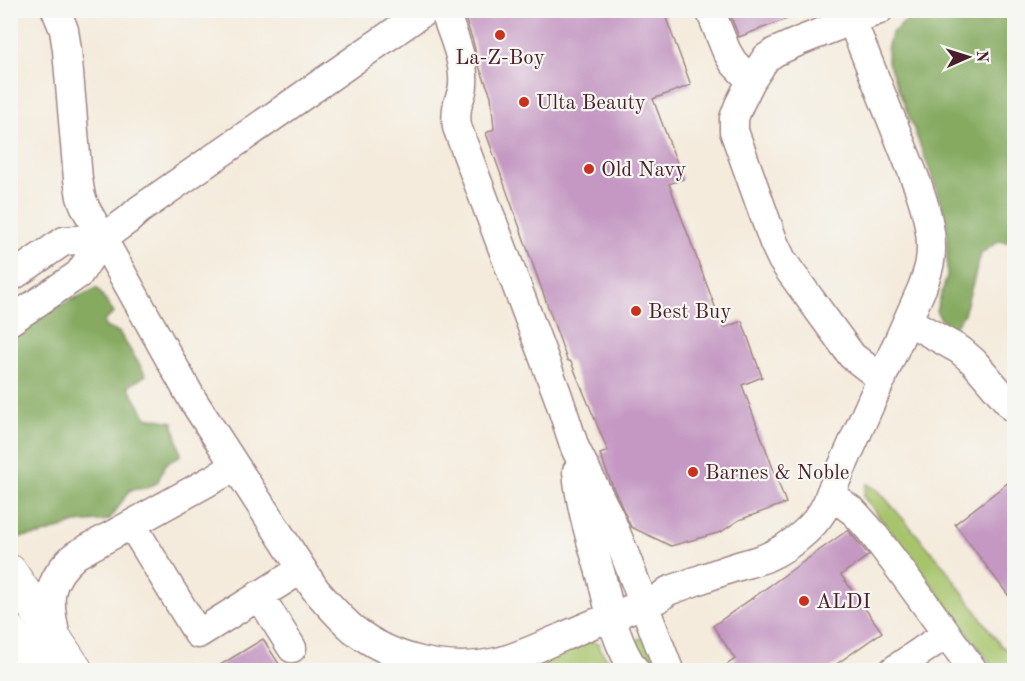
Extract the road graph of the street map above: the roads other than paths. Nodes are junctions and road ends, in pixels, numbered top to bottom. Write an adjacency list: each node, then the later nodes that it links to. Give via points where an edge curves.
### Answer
1 (56, 10): 8 (lane, via 67,50 81,197)
2 (426, 10): 8 (lane)
3 (444, 10): 14 (lane, via 463,74 457,127)
4 (710, 10): 7 (lane, via 726,50)
5 (879, 10): 6 (lane)
6 (852, 21): 7 (lane, via 775,52 766,58); 11 (lane, via 918,186 928,223 931,259)
7 (751, 81): 12 (lane, via 734,118 734,131 774,243 852,356)
8 (103, 238): 9 (lane, via 64,241); 10 (lane, via 79,274); 15 (lane, via 192,399)
9 (10, 278)
10 (10, 321)
11 (908, 321): 12 (lane); 13 (lane, via 960,350)
12 (882, 380): 16 (lane)
13 (1014, 409)
14 (575, 448): 21 (lane, via 610,518); 22 (lane, via 582,506)
15 (235, 467): 17 (lane); 18 (lane)
16 (830, 494): 21 (lane, via 816,520 784,548); 24 (lane, via 871,531)
17 (132, 525): 20 (lane, via 198,634); 25 (lane, via 76,555 53,582 50,602)
18 (302, 569): 20 (lane); 27 (lane, via 315,589 354,630)
19 (10, 571): 25 (main road)
20 (260, 595): 26 (lane)
21 (643, 604): 22 (lane); 31 (lane)
22 (612, 617): 27 (lane, via 497,662); 30 (lane, via 618,639)
23 (10, 631): 28 (main road)
24 (946, 634): 32 (lane); 33 (lane)
25 (57, 643): 29 (main road)
26 (292, 648)
27 (422, 666)
28 (37, 670)
29 (76, 670)
30 (635, 670)
31 (669, 670)
32 (894, 670)
33 (973, 670)

